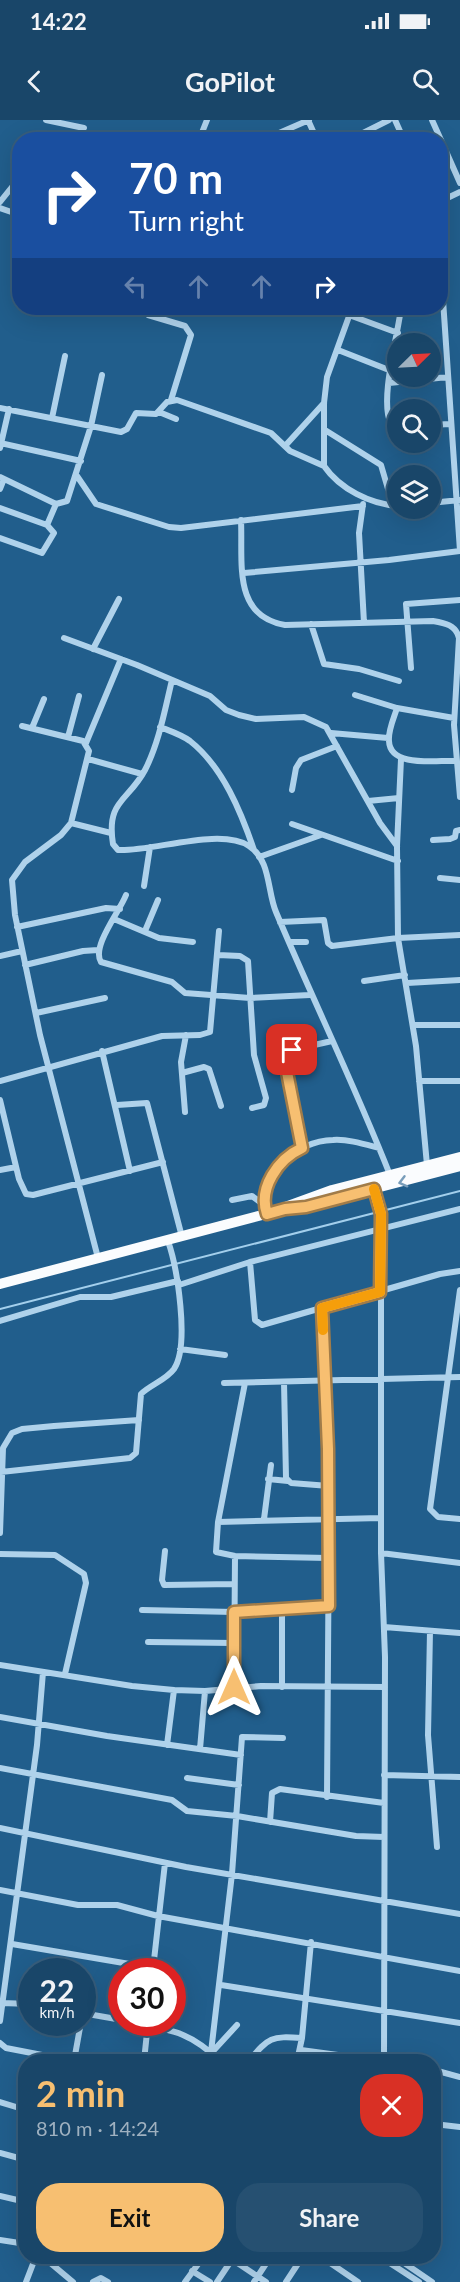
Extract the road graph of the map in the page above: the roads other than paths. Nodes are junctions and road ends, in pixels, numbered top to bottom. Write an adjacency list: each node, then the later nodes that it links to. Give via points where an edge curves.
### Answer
1 (46, 120): 5 (street)
2 (309, 120): 6 (street)
3 (390, 120): 4 (street)
4 (377, 122): 7 (street)
5 (84, 128)
6 (281, 132)
7 (361, 132)
8 (448, 156): 9 (street)
9 (460, 183)
10 (12, 190): 11 (street)
11 (0, 202)
12 (148, 315): 23 (street, via 189,330 191,335)
13 (349, 315): 16 (street); 17 (street)
14 (399, 315): 16 (street)
15 (444, 315): 21 (street)
16 (398, 333)
17 (338, 350): 19 (street); 24 (street, via 327,377)
18 (65, 356): 28 (street)
19 (387, 369)
20 (102, 375): 32 (street)
21 (448, 377): 22 (street); 31 (street)
22 (441, 378)
23 (171, 400): 27 (street); 35 (street, via 271,433)
24 (324, 403): 33 (street); 35 (street)
25 (0, 408): 26 (street)
26 (9, 410): 28 (street); 34 (street)
27 (159, 412): 29 (street); 32 (street, via 136,412 121,432)
28 (52, 418): 32 (street)
29 (176, 419)
30 (441, 424): 31 (street)
31 (450, 424): 43 (street)
32 (91, 426): 36 (street)
33 (324, 430): 37 (street); 40 (street, via 381,465)
34 (1, 444): 36 (street)
35 (285, 446): 37 (street)
36 (81, 461): 38 (street)
37 (324, 466): 42 (street, via 329,475)
38 (76, 476): 45 (street, via 67,501); 49 (street, via 96,504 169,527)
39 (2, 478): 41 (street); 45 (street)
40 (387, 483)
41 (0, 489)
42 (366, 498): 46 (street); 47 (street)
43 (457, 500): 44 (street); 52 (street)
44 (441, 502)
45 (56, 504): 50 (street)
46 (387, 504)
47 (363, 506): 49 (street); 53 (street, via 359,517)
48 (0, 508): 50 (street)
49 (241, 520): 54 (street)
50 (47, 525): 51 (street, via 54,533 42,553)
51 (0, 538)
52 (460, 551): 53 (street)
53 (359, 563): 54 (street); 58 (street)
54 (244, 573): 59 (street, via 246,598 266,621)
55 (119, 599): 62 (street)
56 (460, 600): 57 (street, via 410,602 406,606)
57 (406, 621): 58 (street); 60 (street, via 446,623); 64 (street)
58 (364, 622): 59 (street)
59 (311, 624): 66 (street, via 324,664)
60 (459, 633): 71 (street)
61 (64, 638): 62 (street)
62 (93, 649): 63 (street)
63 (121, 659): 65 (street); 79 (street)
64 (411, 668)
65 (172, 680): 73 (street); 75 (street, via 210,696 239,715 256,719 304,717 315,720)
66 (399, 681)
67 (355, 695): 70 (street)
68 (79, 696): 76 (street)
69 (44, 699): 74 (street)
70 (397, 708): 71 (street); 78 (street)
71 (454, 718): 77 (street)
72 (22, 726): 74 (street)
73 (160, 727): 84 (street); 98 (street, via 191,741 214,768 241,812)
74 (32, 728): 76 (street)
75 (331, 733): 78 (street); 80 (street)
76 (68, 737): 79 (street)
77 (458, 737): 83 (street)
78 (388, 738): 82 (street, via 393,753)
79 (86, 743): 81 (street)
80 (338, 746): 86 (street, via 301,760); 89 (street)
81 (88, 759): 84 (street); 90 (street)
82 (401, 759): 83 (street); 88 (street)
83 (455, 761): 85 (street)
84 (142, 774): 93 (street, via 114,809)
85 (459, 785): 87 (street)
86 (292, 790)
87 (460, 797)
88 (399, 798): 89 (street); 96 (street)
89 (368, 801): 96 (street)
90 (71, 822): 93 (street); 109 (street, via 61,835 15,872 12,880)
91 (292, 824): 94 (street)
92 (460, 830): 95 (street, via 450,840)
93 (111, 833): 97 (street, via 118,850)
94 (321, 835): 99 (street); 100 (street)
95 (433, 840)
96 (397, 846): 100 (street)
97 (150, 847): 98 (street, via 215,840 242,843); 103 (street)
98 (254, 851): 99 (street)
99 (259, 857): 108 (street)
100 (398, 861): 113 (street)
101 (440, 878): 102 (street)
102 (460, 880)
103 (144, 886)
104 (126, 895): 106 (street)
105 (158, 900): 110 (street)
106 (120, 909): 107 (street); 109 (street, via 106,908)
107 (114, 919): 110 (street); 117 (street)
108 (280, 922): 113 (street, via 324,920 332,946); 115 (street)
109 (17, 927): 118 (street)
110 (144, 931): 114 (street, via 159,938)
111 (219, 931): 119 (street)
112 (460, 935): 113 (street)
113 (398, 938): 122 (street)
114 (193, 942)
115 (290, 942): 116 (street); 127 (street)
116 (306, 942)
117 (98, 950): 121 (street); 126 (street, via 101,962 172,982 185,993)
118 (22, 951): 120 (street); 121 (street)
119 (218, 955): 126 (street); 129 (street, via 240,956 248,961)
120 (0, 956)
121 (25, 965): 130 (street)
122 (405, 975): 123 (street); 125 (street)
123 (364, 981)
124 (460, 981): 125 (street)
125 (407, 983): 131 (street)
126 (213, 995): 129 (street); 133 (street, via 210,1032)
127 (310, 995): 129 (street); 134 (street)
128 (105, 998): 130 (street)
129 (250, 998): 144 (street, via 254,1055 266,1102)
130 (36, 1013): 136 (street)
131 (413, 1025): 132 (street); 139 (street)
132 (460, 1025)
133 (186, 1035): 135 (street, via 162,1036); 137 (street, via 181,1052)
134 (332, 1041): 147 (street, via 292,1050 285,1056); 148 (street)
135 (102, 1051): 136 (street); 142 (street)
136 (48, 1068): 138 (street); 157 (street)
137 (182, 1073): 143 (street, via 209,1069); 145 (street)
138 (0, 1081)
139 (419, 1081): 140 (street); 151 (street)
140 (460, 1081)
141 (0, 1100): 146 (street)
142 (117, 1106): 150 (street, via 147,1103); 155 (street)
143 (221, 1106)
144 (252, 1108)
145 (185, 1112)
146 (3, 1121): 152 (street)
147 (302, 1148): 148 (street, via 333,1140); 162 (street, via 284,1160 268,1182)
148 (379, 1148): 156 (street)
149 (460, 1157): 151 (highway)
150 (163, 1162): 155 (street); 164 (street)
151 (427, 1165): 156 (highway)
152 (16, 1167): 154 (street); 157 (street, via 26,1194 33,1196)
153 (460, 1167): 158 (highway, one-way to 158)
154 (0, 1170)
155 (130, 1171): 157 (street)
156 (390, 1175): 160 (highway, via 332,1190)
157 (78, 1185): 166 (street)
158 (376, 1193): 160 (highway); 163 (street)
159 (232, 1200): 162 (street, via 252,1196)
160 (285, 1209): 162 (highway)
161 (460, 1209): 163 (street)
162 (265, 1210): 164 (highway)
163 (380, 1228): 167 (street); 172 (street)
164 (182, 1237): 165 (highway)
165 (168, 1241): 166 (highway); 169 (street)
166 (98, 1258): 170 (highway)
167 (250, 1262): 169 (street); 173 (street, via 257,1324)
168 (460, 1271): 172 (street)
169 (179, 1283): 174 (street, via 111,1297 80,1297); 175 (street)
170 (0, 1284)
171 (460, 1290): 177 (street)
172 (380, 1292): 173 (street); 178 (street)
173 (322, 1308): 180 (street)
174 (0, 1321)
175 (180, 1349): 176 (street); 184 (street, via 169,1375 141,1394)
176 (225, 1355)
177 (448, 1376): 178 (street); 179 (street); 193 (street, via 430,1509 438,1517)
178 (381, 1377): 180 (street); 192 (street)
179 (460, 1377)
180 (326, 1379): 181 (street); 190 (street)
181 (285, 1382): 183 (street); 188 (street, via 284,1472)
182 (224, 1383): 183 (street)
183 (245, 1383): 195 (street)
184 (139, 1420): 186 (street, via 22,1429 7,1439); 186 (street, via 136,1453 129,1458)
185 (270, 1465): 187 (street)
186 (1, 1472): 189 (street)
187 (268, 1479): 188 (street); 194 (street)
188 (288, 1481): 190 (street)
189 (1, 1484): 196 (street)
190 (329, 1486): 191 (street)
191 (329, 1518): 192 (street); 194 (street); 201 (street)
192 (381, 1518): 199 (street)
193 (460, 1519)
194 (264, 1520): 195 (street)
195 (218, 1522): 200 (street, via 216,1552)
196 (0, 1533)
197 (165, 1551): 203 (street, via 164,1585)
198 (0, 1554): 215 (street, via 55,1556 84,1574 86,1583)
199 (381, 1554): 202 (street); 208 (street)
200 (235, 1556): 201 (street); 203 (street)
201 (328, 1558): 204 (street)
202 (460, 1563)
203 (234, 1584): 207 (street)
204 (329, 1606): 205 (street); 219 (street)
205 (282, 1608): 207 (street); 217 (street)
206 (142, 1610): 207 (street)
207 (234, 1612): 212 (street)
208 (384, 1627): 209 (street); 218 (street)
209 (430, 1631): 210 (street); 230 (street)
210 (460, 1633)
211 (148, 1642): 212 (street)
212 (234, 1643): 216 (street)
213 (0, 1665): 214 (street)
214 (43, 1672): 215 (street); 223 (street)
215 (65, 1674): 220 (street)
216 (234, 1687): 217 (street); 221 (street)
217 (282, 1687): 219 (street)
218 (385, 1687): 219 (street); 229 (street)
219 (327, 1689): 235 (street)
220 (174, 1690): 221 (street); 225 (street)
221 (205, 1691): 226 (street)
222 (0, 1717): 223 (street)
223 (39, 1724): 225 (street); 231 (street)
224 (283, 1738): 227 (street, via 242,1737)
225 (167, 1745): 226 (street)
226 (200, 1749): 227 (street)
227 (241, 1755): 234 (street)
228 (0, 1768): 231 (street)
229 (384, 1775): 230 (street); 236 (street)
230 (430, 1775): 232 (street); 242 (street)
231 (33, 1776): 237 (street, via 172,1800 187,1811); 240 (street)
232 (460, 1777)
233 (187, 1778): 234 (street)
234 (239, 1785): 237 (street)
235 (327, 1797): 236 (street); 238 (street, via 275,1790)
236 (384, 1803): 241 (street)
237 (237, 1816): 238 (street); 244 (street)
238 (270, 1822): 241 (street)
239 (0, 1828): 240 (street)
240 (26, 1833): 243 (street); 246 (street)
241 (384, 1838): 247 (street)
242 (437, 1847)
243 (165, 1863): 244 (street); 249 (street)
244 (232, 1874): 247 (street); 250 (street)
245 (0, 1890): 246 (street)
246 (18, 1893): 249 (street, via 78,1905 117,1905); 252 (street)
247 (386, 1901): 248 (street); 253 (street)
248 (460, 1914)
249 (158, 1916): 250 (street); 254 (street)
250 (225, 1927): 251 (street); 257 (street)
251 (311, 1942): 253 (street); 258 (street)
252 (12, 1944): 255 (street); 259 (street)
253 (384, 1956): 256 (street); 261 (street)
254 (154, 1958)
255 (108, 1961)
256 (460, 1971)
257 (221, 1985): 258 (street); 271 (street)
258 (304, 1998): 261 (street); 268 (street)
259 (1, 2003): 260 (street); 262 (street)
260 (18, 2004)
261 (384, 2010): 263 (street); 278 (street)
262 (0, 2021)
263 (460, 2023)
264 (237, 2025): 271 (street)
265 (78, 2036): 273 (street)
266 (147, 2036): 274 (street)
267 (186, 2036): 271 (street)
268 (302, 2038): 270 (street); 275 (street, via 268,2039)
269 (0, 2043): 272 (street, via 6,2048)
270 (301, 2050): 276 (street); 277 (street)
271 (211, 2052)
272 (37, 2054)
273 (75, 2054)
274 (145, 2054)
275 (255, 2054)
276 (300, 2054)
277 (322, 2054)
278 (383, 2054)
279 (441, 2072): 280 (street)
280 (460, 2077)
281 (0, 2102): 282 (street)
282 (18, 2108)
283 (441, 2125): 284 (street)
284 (460, 2127)
285 (0, 2153): 286 (street)
286 (18, 2158)
287 (0, 2196): 288 (street)
288 (18, 2200)
289 (0, 2240): 290 (street)
290 (18, 2243)
291 (33, 2264): 304 (street)
292 (52, 2264): 305 (street)
293 (198, 2264): 301 (street)
294 (227, 2264): 310 (street)
295 (239, 2264): 302 (street)
296 (266, 2264): 302 (street)
297 (298, 2264): 312 (street)
298 (331, 2264): 313 (street)
299 (393, 2264): 303 (street)
300 (403, 2264): 303 (street)
301 (192, 2271): 308 (street); 309 (street)
302 (256, 2279): 311 (street)
303 (422, 2280): 314 (street)
304 (26, 2282)
305 (73, 2282)
306 (93, 2282): 307 (street, via 101,2278)
307 (108, 2282)
308 (184, 2282)
309 (210, 2282)
310 (217, 2282)
311 (266, 2282)
312 (286, 2282)
313 (357, 2282)
314 (432, 2282)

